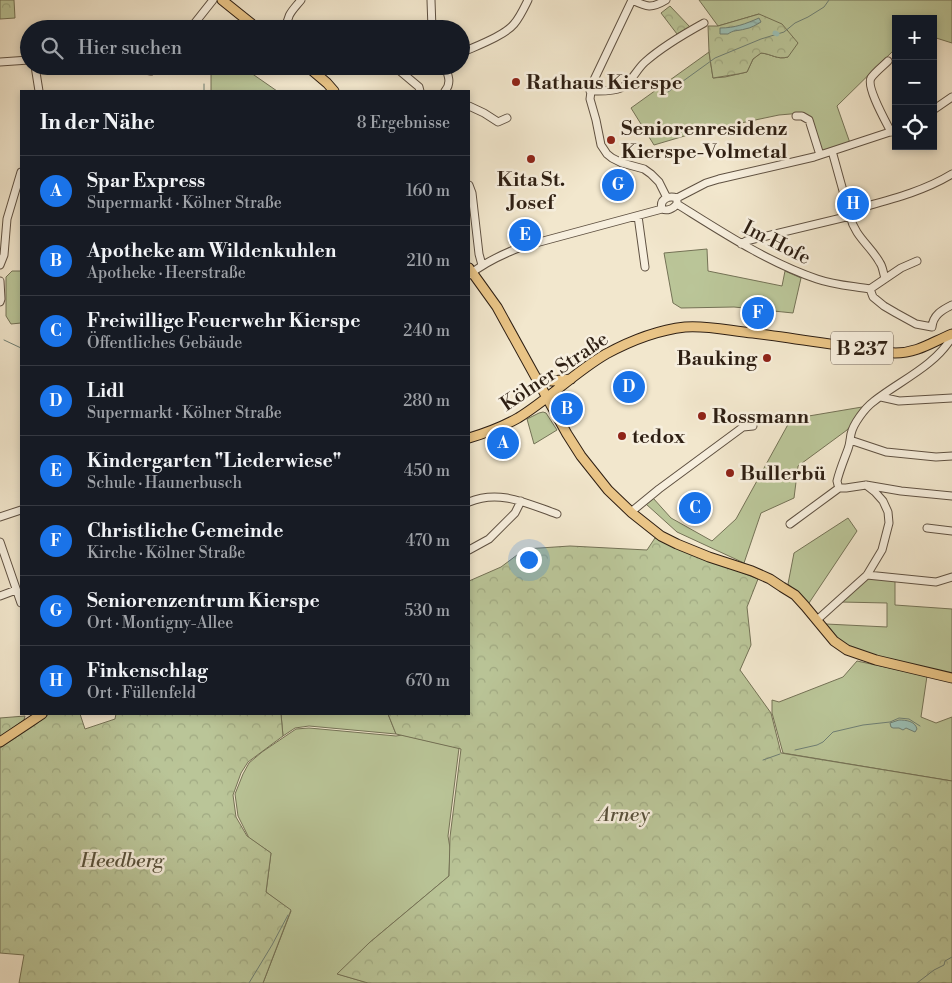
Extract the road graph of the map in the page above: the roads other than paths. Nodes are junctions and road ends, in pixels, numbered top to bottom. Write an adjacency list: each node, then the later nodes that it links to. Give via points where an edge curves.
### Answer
1 (213, 0): 8 (street)
2 (222, 0): 9 (main road)
3 (301, 0): 10 (street)
4 (431, 0): 11 (street)
5 (528, 0): 13 (street, via 513,26)
6 (632, 0): 7 (street, via 652,7); 25 (street)
7 (666, 0)
8 (197, 20)
9 (247, 20)
10 (287, 20)
11 (432, 20)
12 (704, 22): 25 (street, via 652,56 624,86)
13 (470, 49)
14 (20, 61): 16 (street)
15 (888, 61): 31 (street, via 870,83 874,98)
16 (0, 62)
17 (36, 75): 21 (street)
18 (318, 75): 22 (main road)
19 (405, 75): 23 (street)
20 (448, 75): 24 (street, via 450,81)
21 (39, 90)
22 (333, 90)
23 (420, 90)
24 (446, 90)
25 (590, 91): 38 (street, via 598,136 607,154 622,163 644,169 659,182)
26 (952, 98): 28 (street)
27 (470, 106): 30 (street, via 498,122)
28 (937, 107)
29 (796, 116): 34 (street, via 809,120)
30 (507, 118)
31 (892, 129)
32 (892, 131): 33 (street)
33 (832, 151): 34 (street); 41 (street)
34 (820, 155): 39 (street, via 706,183)
35 (952, 174): 41 (street, via 908,194)
36 (20, 175): 45 (street, via 7,219)
37 (470, 188): 46 (street)
38 (667, 198): 39 (street, via 674,196); 40 (street, via 662,202)
39 (677, 201): 40 (street, via 675,207); 43 (street, Im Hofe)
40 (662, 209): 42 (street)
41 (850, 214): 43 (street); 49 (street, via 859,236 881,265)
42 (638, 216): 46 (street, via 521,247); 47 (street)
43 (741, 244): 51 (street, Im Hofe, via 818,280)
44 (917, 261): 49 (street)
45 (0, 265)
46 (482, 265): 48 (street)
47 (645, 267)
48 (470, 272): 58 (main road, via 497,307)
49 (885, 278): 51 (street)
50 (0, 281): 52 (street)
51 (870, 290): 54 (street, via 873,297 890,310 916,324)
52 (0, 302)
53 (952, 305): 54 (street, via 939,313)
54 (932, 324): 56 (street)
55 (952, 335): 56 (main road, Kölner Straße / B 237); 60 (street, via 945,348)
56 (940, 339): 57 (main road, Kölner Straße / B 237, via 918,350 895,352 730,330 684,328 622,346)
57 (571, 379): 58 (main road); 59 (main road, Kölner Straße / B 237)
58 (538, 380): 59 (main road)
59 (547, 397): 63 (main road, Kölner Straße / B 237, via 501,427); 72 (main road, via 581,456 608,490)
60 (881, 397): 61 (street, via 899,401); 64 (street, via 853,427)
61 (952, 398)
62 (753, 426): 72 (street, via 743,427)
63 (470, 438)
64 (850, 440): 65 (street, via 886,452); 67 (street, via 837,481)
65 (952, 456)
66 (866, 485): 67 (street); 68 (street); 80 (street, via 882,501 889,523 882,550)
67 (840, 488): 75 (street)
68 (952, 496)
69 (470, 502): 70 (street, via 497,496)
70 (522, 502): 73 (street); 79 (street, via 489,539)
71 (20, 510): 74 (street)
72 (631, 512): 85 (main road, via 661,536 677,544 770,579 795,596)
73 (557, 514)
74 (0, 517)
75 (790, 524)
76 (927, 528): 77 (street)
77 (952, 531)
78 (0, 542): 82 (street)
79 (470, 549)
80 (867, 575): 81 (street, via 936,582); 85 (street)
81 (952, 578)
82 (16, 590): 83 (street); 84 (street)
83 (0, 596)
84 (20, 600)
85 (817, 620): 86 (main road, via 834,641 847,650)
86 (952, 678)
87 (40, 715): 88 (main road)
88 (0, 742)

